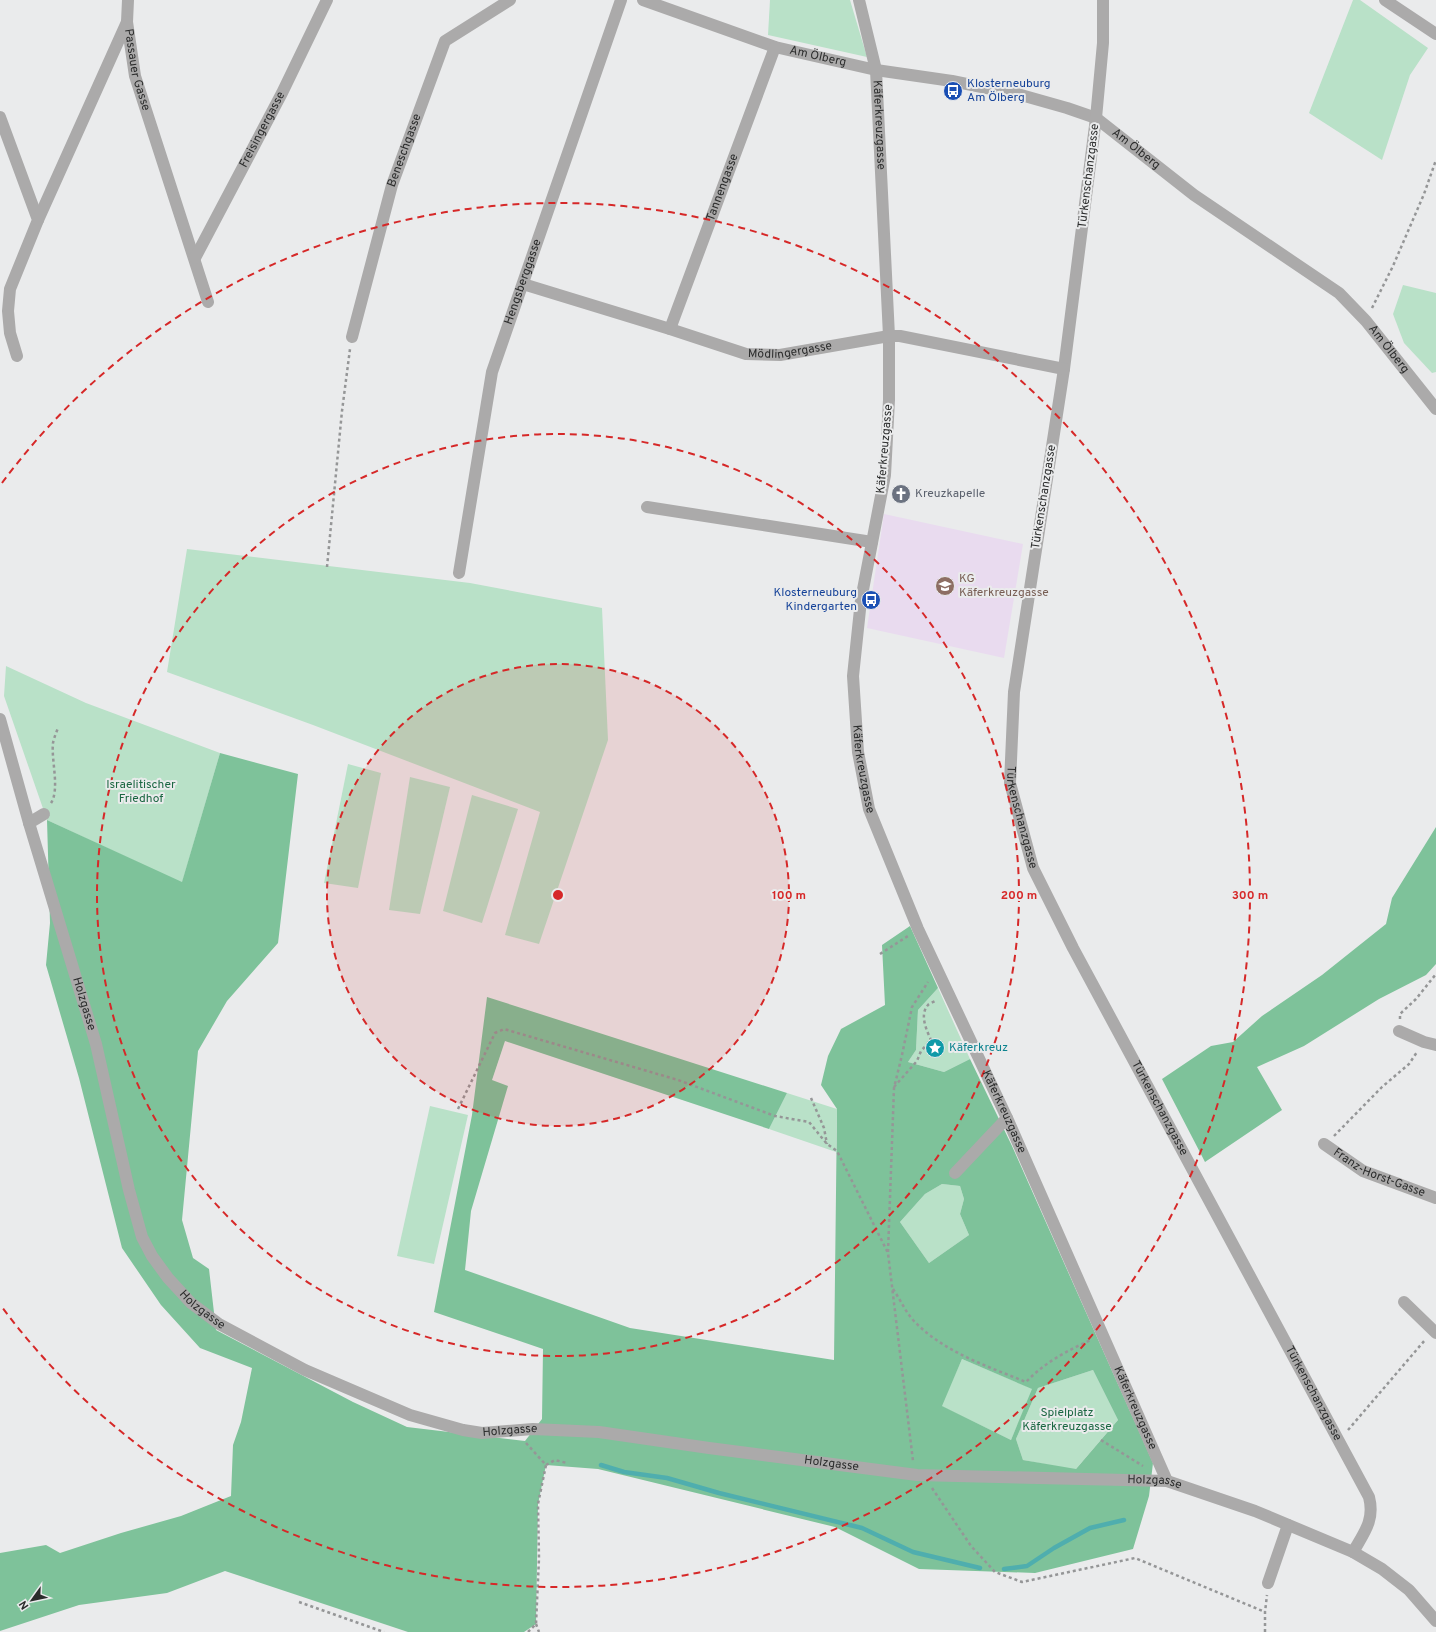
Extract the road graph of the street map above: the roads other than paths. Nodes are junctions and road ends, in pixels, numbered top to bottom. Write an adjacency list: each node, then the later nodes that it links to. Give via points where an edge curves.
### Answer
1 (128, 0): 9 (street)
2 (326, 0): 16 (street, Freisingergasse, via 282,93)
3 (510, 0): 21 (street, Beneschgasse, via 445,41 392,185)
4 (621, 0): 17 (street, Hengsberggasse)
5 (643, 0): 11 (street, Am Ölberg)
6 (859, 0): 12 (street, Käferkreuzgasse)
7 (1103, 0): 14 (street, Türkenschanzgasse, via 1103,43)
8 (1385, 0): 10 (street)
9 (127, 22): 15 (street, Passauer Gasse); 16 (street, Passauer Gasse, via 135,76)
10 (1436, 34)
11 (775, 47): 12 (street, Am Ölberg); 19 (street, Tannengasse)
12 (876, 70): 14 (street, Am Ölberg, via 952,81 1021,95); 20 (street, Käferkreuzgasse)
13 (0, 117): 15 (street)
14 (1096, 118): 23 (street, Türkenschanzgasse); 24 (street, Am Ölberg, via 1194,195 1339,293 1366,321)
15 (38, 220): 22 (street, Passauer Gasse, via 10,290 10,333)
16 (195, 258): 18 (street, Passauer Gasse)
17 (522, 284): 19 (street, Mödlingergasse); 27 (street, Hengsberggasse, via 492,372)
18 (208, 302)
19 (670, 329): 20 (street, Mödlingergasse, via 746,354 780,355)
20 (889, 336): 23 (street, Mödlingergasse, via 900,336); 26 (street, Käferkreuzgasse, via 885,475)
21 (352, 337)
22 (17, 356)
23 (1064, 369): 41 (street, Türkenschanzgasse, via 1014,692 1010,784 1032,868 1369,1497 1372,1509 1370,1519)
24 (1436, 409)
25 (647, 507): 26 (street)
26 (872, 542): 33 (street, Käferkreuzgasse, via 861,600 854,676 858,752 869,809 918,929)
27 (459, 573)
28 (0, 719): 30 (street, Holzgasse)
29 (44, 814): 30 (street)
30 (29, 823): 39 (street, Holzgasse, via 96,1044 128,1190 142,1237 168,1278 191,1303 219,1324 305,1370 417,1417 482,1434 533,1429 600,1432 917,1475)
31 (1399, 1031): 32 (street)
32 (1436, 1045)
33 (1007, 1118): 35 (street); 39 (street, Käferkreuzgasse)
34 (1324, 1144): 36 (street, Franz-Horst-Gasse, via 1363,1171)
35 (955, 1173)
36 (1436, 1198)
37 (1404, 1302): 38 (street)
38 (1434, 1332)
39 (1167, 1481): 40 (street, Holzgasse)
40 (1288, 1525): 41 (street, Holzgasse); 42 (street)
41 (1353, 1552): 43 (street, Holzgasse, via 1382,1569 1408,1590)
42 (1268, 1582)
43 (1436, 1621)

